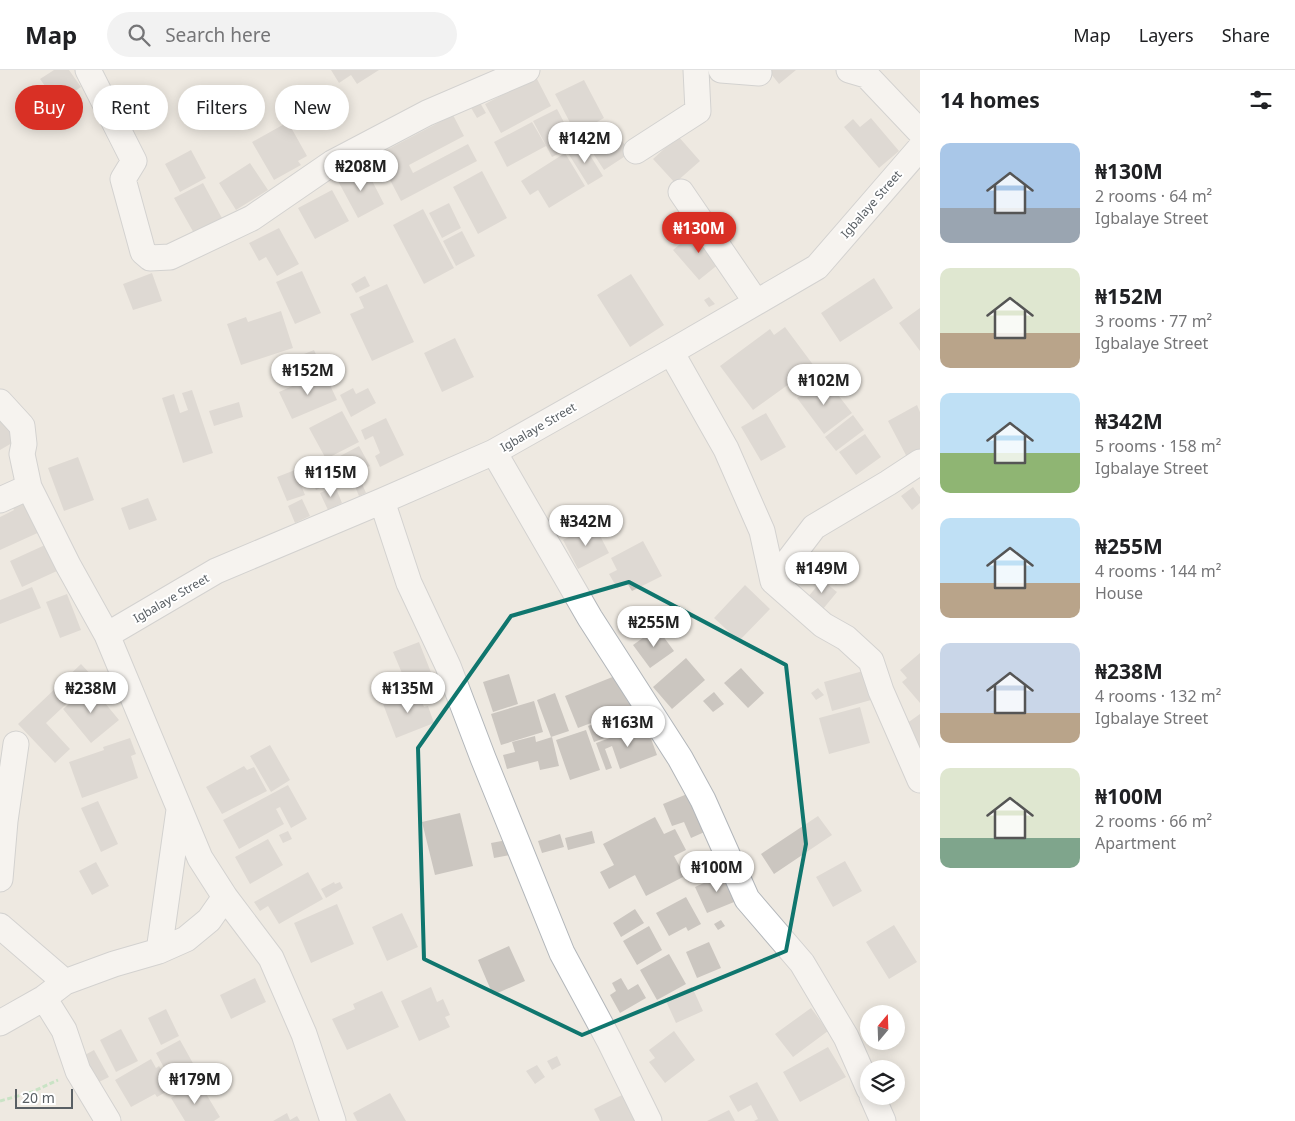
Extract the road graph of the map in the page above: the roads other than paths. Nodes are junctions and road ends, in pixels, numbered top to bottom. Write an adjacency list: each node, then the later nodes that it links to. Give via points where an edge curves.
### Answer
1 (88, 70): 2 (street, via 134,161 123,179 143,252 150,258 170,257 252,218 341,158 427,113)
2 (527, 70)
3 (696, 70): 8 (street, via 698,111)
4 (721, 70): 6 (street)
5 (849, 70): 7 (street, via 866,75)
6 (759, 73)
7 (920, 132)
8 (636, 150)
9 (917, 159): 11 (street, Igbalaye Street, via 817,267)
10 (681, 192): 11 (street)
11 (756, 302): 12 (street, Igbalaye Street)
12 (671, 352): 14 (street, Igbalaye Street); 19 (street, via 726,448 762,530)
13 (0, 402): 16 (street, via 22,426 22,454)
14 (494, 452): 18 (street, Igbalaye Street); 31 (street, via 590,618 680,758 703,800 747,899 802,963 846,1036)
15 (920, 462): 19 (street, via 814,527)
16 (28, 487): 17 (street); 20 (street)
17 (0, 500)
18 (382, 502): 20 (street, Igbalaye Street, via 216,571); 35 (street, via 409,583 448,666 562,953)
19 (773, 581): 22 (street, via 871,661 880,691)
20 (107, 635): 23 (street)
21 (16, 744): 24 (street)
22 (920, 780)
23 (179, 808): 25 (street, via 200,858); 27 (street)
24 (0, 879)
25 (224, 897): 27 (street, via 209,920 186,939); 34 (street, via 271,958 304,1034)
26 (0, 926): 28 (street)
27 (159, 951): 28 (street)
28 (66, 982): 29 (street)
29 (44, 998): 30 (street); 33 (street, via 64,1030 78,1071)
30 (0, 1023)
31 (860, 1068)
32 (876, 1105): 36 (street)
33 (108, 1121)
34 (333, 1121)
35 (648, 1121)
36 (883, 1121)

